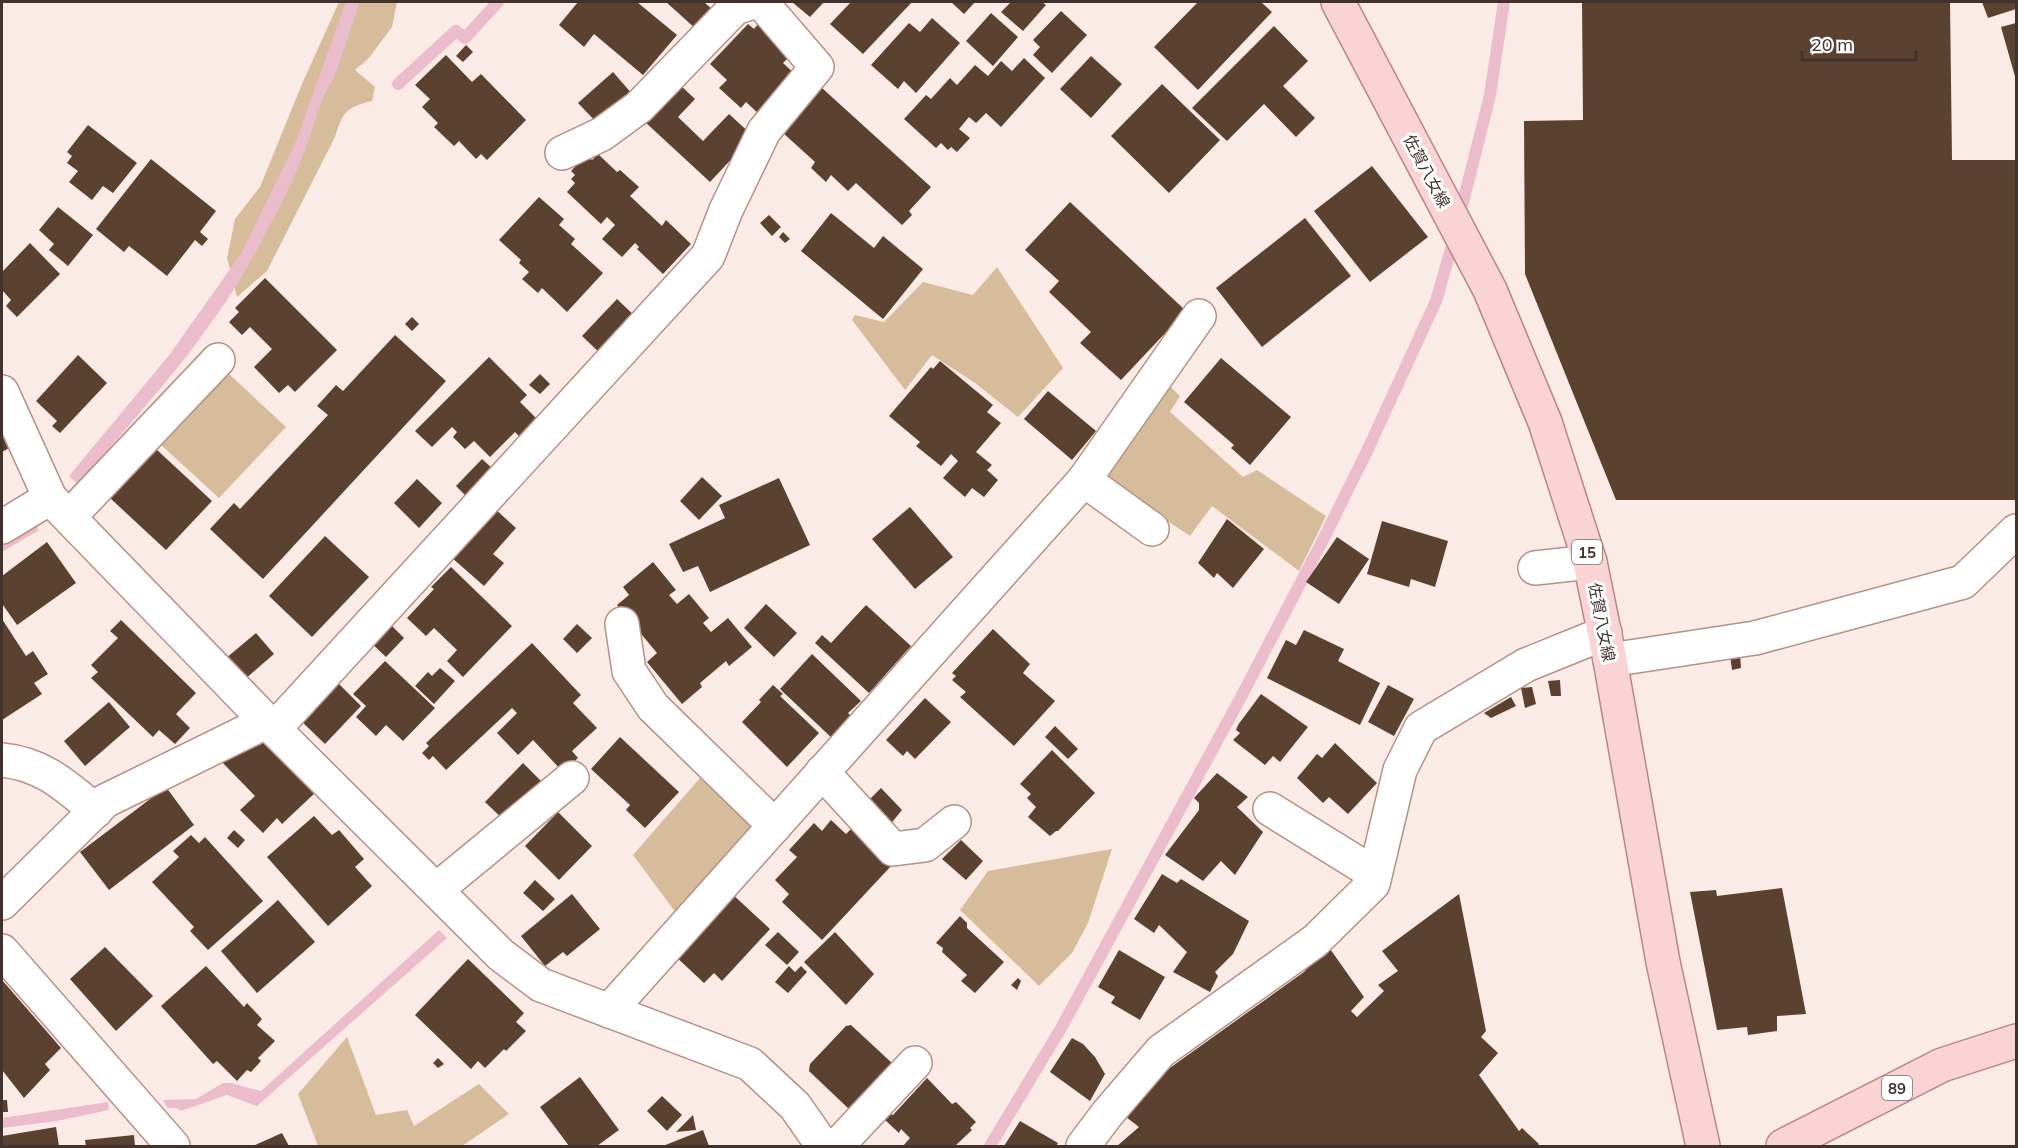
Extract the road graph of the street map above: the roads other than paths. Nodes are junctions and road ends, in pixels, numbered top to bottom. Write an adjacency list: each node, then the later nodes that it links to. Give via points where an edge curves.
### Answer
1 (753, 2): 4 (street, via 735,8 639,107 602,135)
2 (761, 2): 17 (street, via 817,67 764,131 708,256)
3 (1338, 2): 13 (main road, 佐賀八女線 / 15, via 1490,290 1545,422)
4 (562, 153)
5 (1199, 316): 8 (street)
6 (218, 360): 9 (street)
7 (2, 392): 9 (street)
8 (1083, 480): 11 (street); 19 (street)
9 (60, 508): 10 (street); 17 (street)
10 (2, 527)
11 (1152, 529)
12 (2016, 531): 16 (street, via 1964,582 1755,638)
13 (1590, 562): 14 (street); 16 (main road, 佐賀八女線 / 15)
14 (1535, 568)
15 (622, 624): 24 (street, via 629,671 653,707)
16 (1608, 647): 25 (street, via 1526,665 1421,728 1400,770); 36 (main road, 佐賀八女線 / 15, via 1663,962)
17 (271, 725): 22 (street, via 105,801); 26 (street)
18 (2, 760): 22 (street, via 55,777)
19 (822, 772): 23 (street, via 894,849 925,846); 24 (street)
20 (572, 778): 26 (street)
21 (1270, 809): 25 (street)
22 (96, 811): 27 (street)
23 (954, 822)
24 (775, 826): 29 (street)
25 (1375, 874): 35 (street, via 1372,884 1315,941 1161,1051)
26 (436, 890): 29 (street, via 501,955 541,985)
27 (2, 903)
28 (2, 951): 32 (street)
29 (609, 1011): 33 (street, via 750,1064 795,1106)
30 (2016, 1041): 37 (main road, 89, via 1942,1065)
31 (915, 1063): 34 (street)
32 (173, 1146)
33 (823, 1146)
34 (837, 1146)
35 (1083, 1146)
36 (1703, 1146)
37 (1783, 1146)

